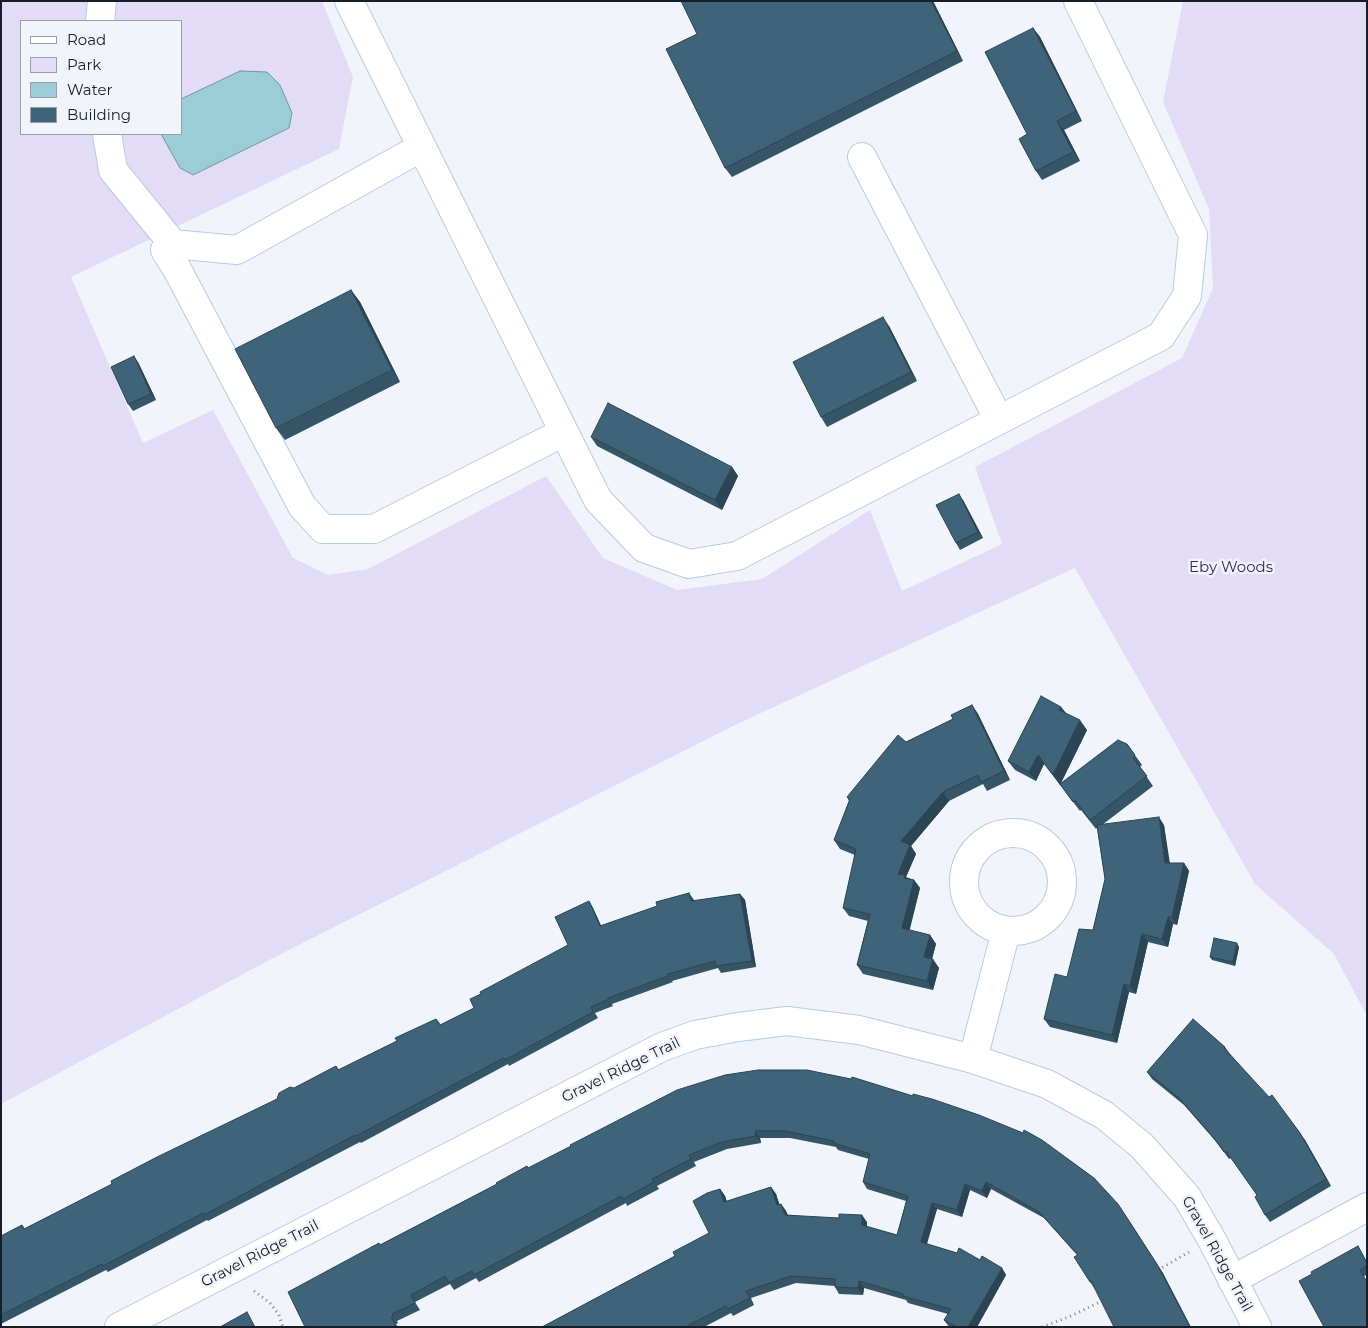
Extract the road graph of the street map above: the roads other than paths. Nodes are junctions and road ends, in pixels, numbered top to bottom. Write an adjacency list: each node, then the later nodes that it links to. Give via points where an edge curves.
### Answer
1 (102, 1): 4 (street)
2 (349, 1): 6 (street)
3 (1078, 1): 9 (street, via 1193,234 1187,296 1161,336)
4 (100, 20)
5 (107, 135): 8 (street, via 113,170)
6 (422, 148): 8 (street, via 237,250); 10 (street)
7 (862, 157): 9 (street)
8 (173, 244): 10 (street, via 165,250 302,506 323,530 374,529)
9 (999, 420): 10 (street, via 737,556 689,564 644,548 598,500)
10 (564, 432)
11 (1006, 930): 12 (street)
12 (973, 1059): 14 (street, Gravel Ridge Trail, via 1047,1084 1104,1115 1142,1146 1187,1197); 15 (street, Gravel Ridge Trail, via 859,1030 787,1021 695,1035 662,1047)
13 (1367, 1207): 14 (street)
14 (1232, 1280): 16 (street, Gravel Ridge Trail)
15 (119, 1327)
16 (1257, 1327)

